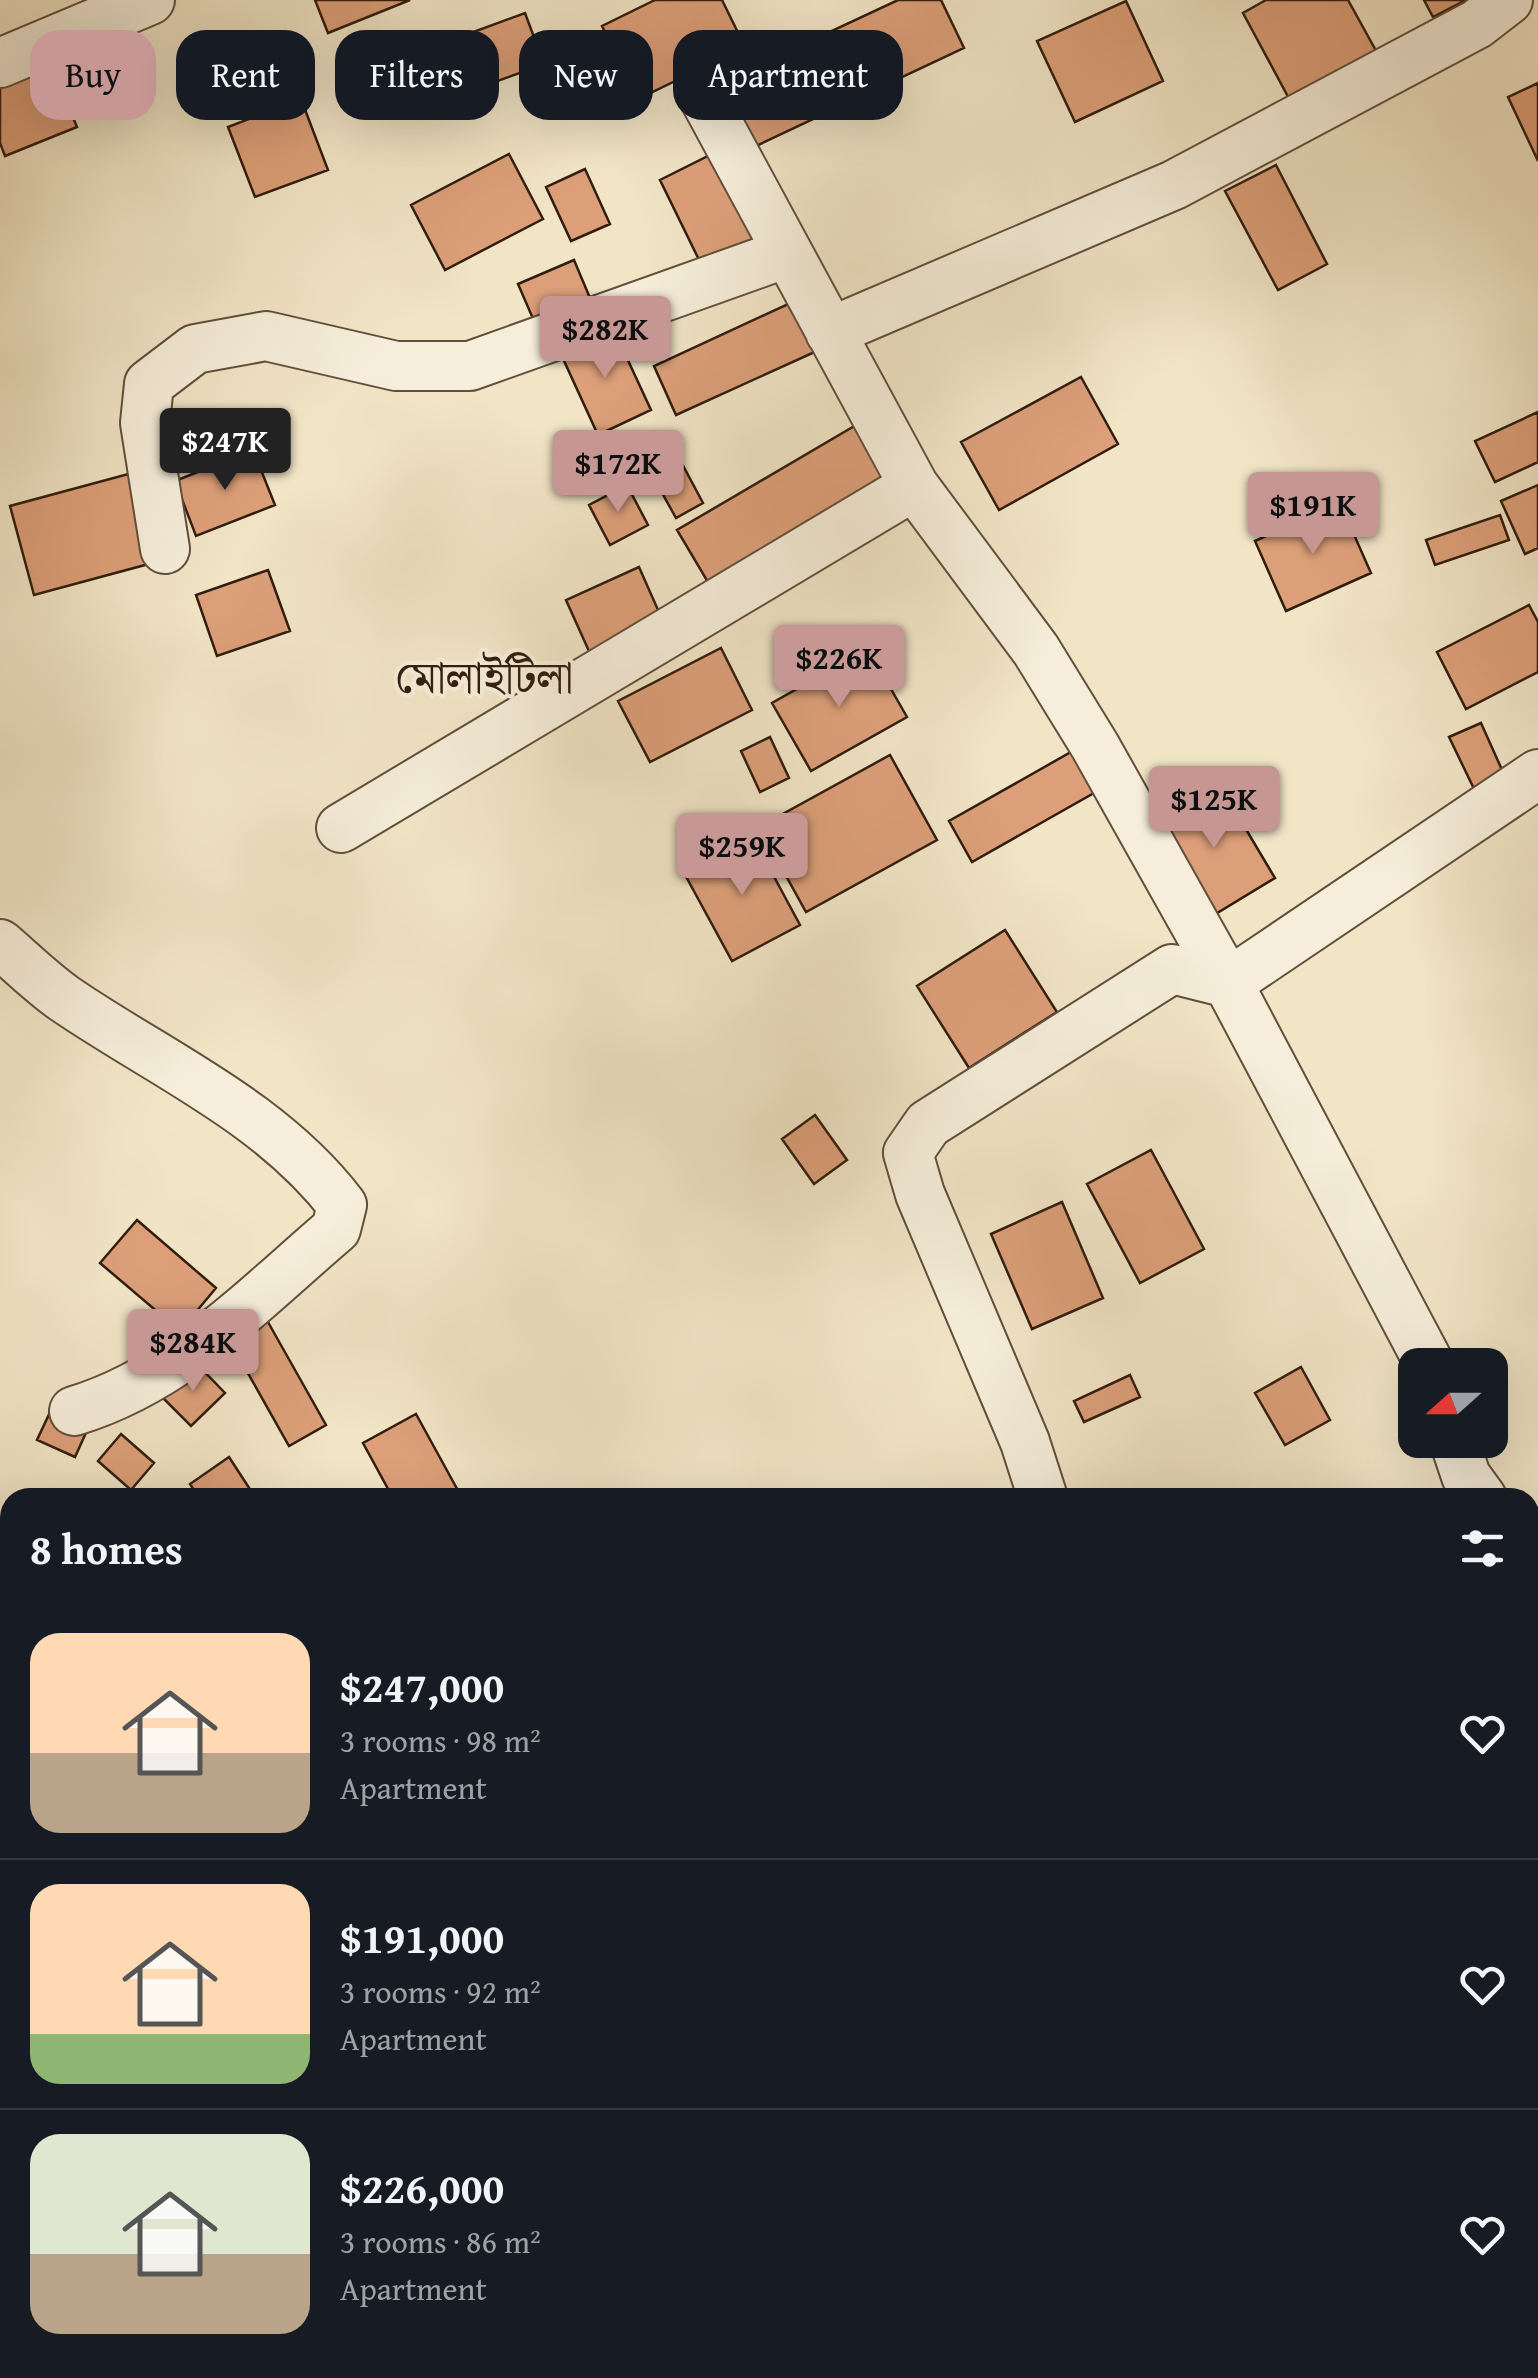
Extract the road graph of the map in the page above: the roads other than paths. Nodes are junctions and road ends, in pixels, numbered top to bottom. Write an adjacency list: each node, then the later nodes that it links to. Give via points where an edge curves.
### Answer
1 (150, 0): 3 (street)
2 (1508, 0): 6 (street, via 1477,24 1174,184)
3 (0, 63)
4 (717, 120): 5 (street)
5 (787, 252): 6 (street); 8 (street, via 470,366 396,366 266,336 195,349 149,384 145,423)
6 (830, 332): 7 (street)
7 (914, 486): 10 (street); 12 (street, via 1036,650)
8 (166, 550)
9 (1538, 774): 12 (street)
10 (341, 828)
11 (0, 944): 14 (street, via 62,997 228,1099 320,1176 342,1205 336,1230 198,1348 137,1386)
12 (1228, 984): 13 (street); 16 (street, via 1172,969 928,1124 908,1152)
13 (1421, 1348)
14 (74, 1410)
15 (1460, 1458): 17 (street)
16 (1040, 1488)
17 (1475, 1488)

